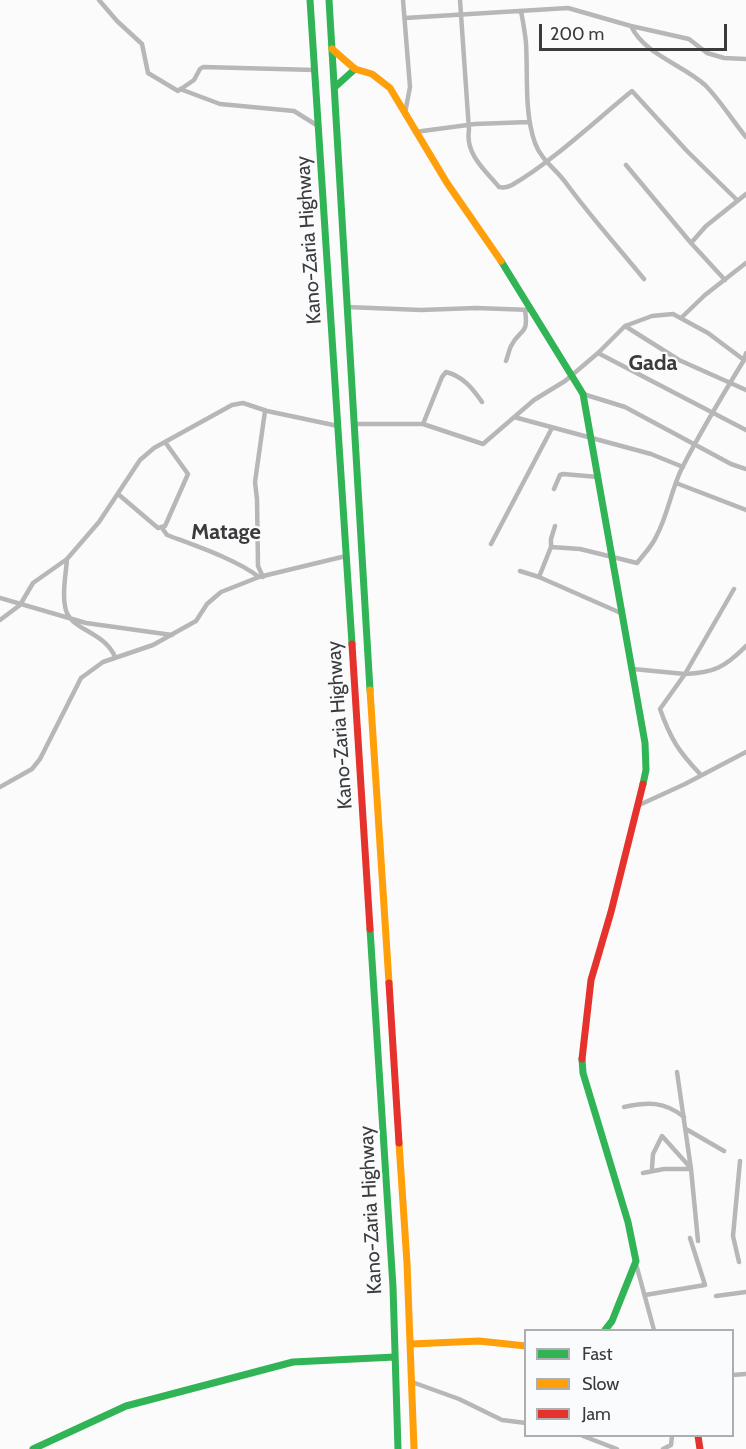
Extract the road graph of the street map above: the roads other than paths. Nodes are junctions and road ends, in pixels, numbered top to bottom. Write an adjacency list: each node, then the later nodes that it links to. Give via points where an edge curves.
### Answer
1 (99, 0): 15 (street, via 142,44 148,73)
2 (310, 0): 13 (main road, Kano-Zaria Highway)
3 (329, 0): 10 (main road, Kano-Zaria Highway)
4 (403, 0): 8 (street)
5 (460, 0): 7 (street)
6 (521, 11): 7 (street); 9 (street, via 568,8); 17 (street)
7 (460, 15): 8 (street); 18 (street)
8 (405, 18): 16 (street, via 410,87)
9 (631, 26): 11 (street, via 689,39 707,53 724,58); 21 (street, via 635,35 654,51 704,84)
10 (332, 49): 12 (main road); 14 (main road, Kano-Zaria Highway)
11 (746, 59)
12 (355, 69): 14 (main road); 16 (main road, via 380,79)
13 (315, 70): 15 (street, via 203,67 194,80); 19 (main road, Kano-Zaria Highway)
14 (335, 87): 24 (main road, Kano-Zaria Highway)
15 (180, 89): 19 (street, via 220,104 294,111)
16 (405, 113): 20 (main road)
17 (529, 122): 18 (street); 22 (street)
18 (469, 125): 20 (street); 22 (street, via 474,158 499,187 511,185)
19 (318, 126): 25 (main road, Kano-Zaria Highway)
20 (415, 132): 33 (main road)
21 (746, 137)
22 (546, 161): 27 (street, via 632,91); 30 (street)
23 (626, 165): 28 (street)
24 (338, 176): 25 (main road); 32 (main road, Kano-Zaria Highway)
25 (322, 177): 50 (main road, Kano-Zaria Highway)
26 (746, 194): 27 (street)
27 (737, 200): 28 (street)
28 (691, 243): 31 (street)
29 (746, 263): 31 (street)
30 (644, 279)
31 (725, 280): 34 (street)
32 (347, 307): 33 (street); 48 (main road, Kano-Zaria Highway)
33 (528, 310): 39 (street, via 524,331 512,345); 40 (main road)
34 (681, 318): 35 (street, via 673,314 652,316); 38 (street)
35 (625, 326): 36 (street); 41 (street, via 679,360)
36 (598, 353): 40 (street); 46 (street)
37 (746, 353): 38 (street)
38 (744, 360): 41 (street)
39 (506, 361)
40 (572, 374): 43 (main road); 47 (street)
41 (730, 382): 42 (street); 46 (street)
42 (746, 390)
43 (583, 394): 53 (main road); 55 (street, via 625,407)
44 (482, 402): 49 (street, via 466,382 446,372)
45 (265, 411): 50 (street); 54 (street, via 243,403 232,405); 71 (street, via 255,482)
46 (712, 413): 52 (street); 55 (street)
47 (514, 417): 49 (street, via 483,444); 51 (street)
48 (353, 424): 49 (street); 108 (main road, Kano-Zaria Highway)
49 (423, 424)
50 (338, 426): 67 (main road, Kano-Zaria Highway)
51 (552, 429): 53 (street); 65 (street)
52 (746, 430)
53 (590, 437): 56 (street); 58 (main road)
54 (165, 442): 61 (street, via 140,460); 64 (street, via 188,474)
55 (696, 445): 56 (street); 57 (street)
56 (683, 467): 59 (street)
57 (746, 469)
58 (598, 477): 60 (street, via 563,474); 68 (main road)
59 (676, 483): 62 (street); 68 (street, via 656,538 637,563)
60 (554, 489)
61 (118, 494): 64 (street); 69 (street)
62 (746, 510)
63 (555, 526): 66 (street)
64 (162, 528): 71 (street, via 167,535)
65 (491, 544)
66 (551, 548): 68 (street, via 580,549); 72 (street)
67 (346, 556): 71 (street); 110 (main road, Kano-Zaria Highway)
68 (613, 558): 76 (main road)
69 (67, 560): 75 (street, via 33,583); 77 (street, via 64,607)
70 (520, 571): 72 (street)
71 (261, 577): 79 (street, via 220,592 196,621)
72 (539, 577): 76 (street)
73 (734, 589): 83 (street)
74 (0, 598): 75 (street)
75 (20, 605): 77 (street); 78 (street)
76 (624, 614): 82 (main road)
77 (69, 619): 79 (street); 81 (street, via 105,641)
78 (0, 620)
79 (172, 635): 81 (street, via 127,656)
80 (746, 646): 83 (street, via 717,670)
81 (115, 657): 86 (street, via 81,678 32,769)
82 (633, 669): 83 (street); 87 (main road, via 646,770)
83 (685, 674): 85 (street, via 660,709 670,736)
84 (746, 752): 85 (street)
85 (701, 775): 87 (street)
86 (0, 787)
87 (637, 806): 102 (main road, via 591,980 582,1050 583,1073)
88 (677, 1072): 90 (street)
89 (624, 1107): 90 (street, via 645,1102 658,1104)
90 (684, 1118): 91 (street)
91 (686, 1129): 92 (street); 96 (street)
92 (724, 1151)
93 (740, 1161): 95 (street)
94 (652, 1168): 96 (street, via 653,1154 662,1136)
95 (738, 1168): 97 (street); 101 (street, via 733,1236 739,1260)
96 (690, 1169): 98 (street); 100 (street)
97 (746, 1169)
98 (644, 1173)
99 (690, 1238): 104 (street, via 705,1285)
100 (698, 1241)
101 (746, 1255)
102 (636, 1261): 104 (street); 106 (main road)
103 (746, 1292): 105 (street)
104 (645, 1295): 107 (street)
105 (716, 1296)
106 (606, 1329)
107 (654, 1329)
108 (411, 1344): 109 (main road, via 479,1341); 111 (main road, Kano-Zaria Highway)
109 (524, 1346)
110 (395, 1357): 115 (main road, via 293,1362 126,1406); 116 (main road, Kano-Zaria Highway)
111 (412, 1382): 112 (street, via 502,1420); 117 (main road, Kano-Zaria Highway)
112 (524, 1423)
113 (586, 1437): 118 (street)
114 (672, 1437): 119 (street, via 671,1445)
115 (33, 1449)
116 (398, 1449)
117 (414, 1449)
118 (617, 1449)
119 (663, 1449)

